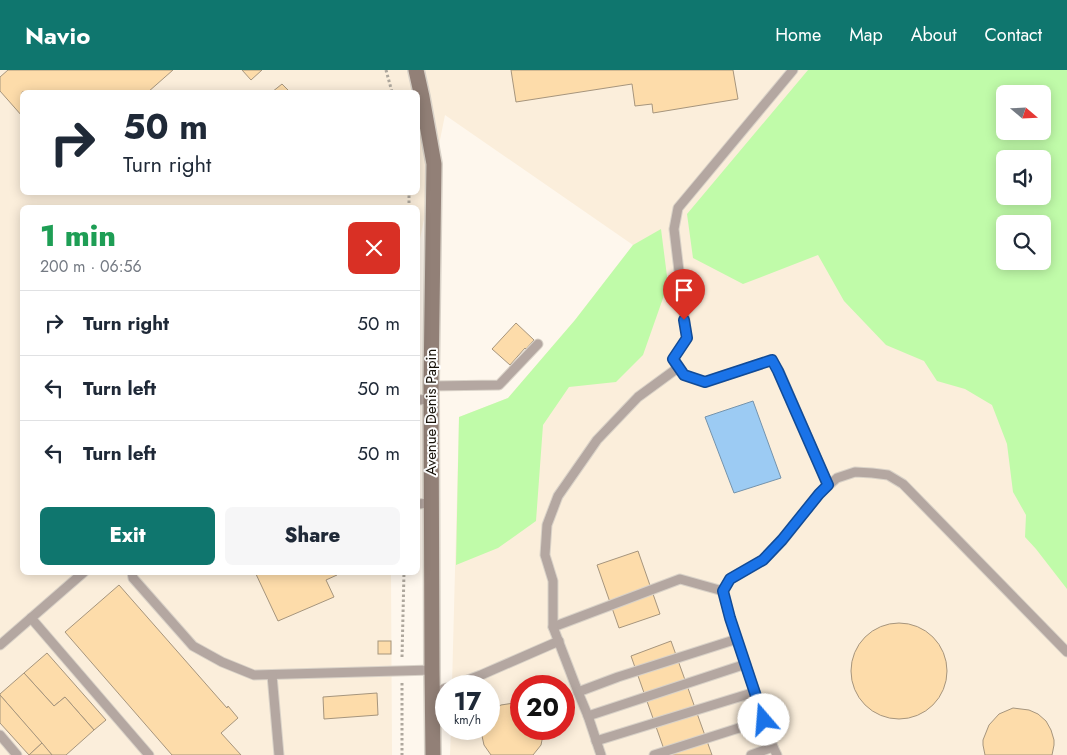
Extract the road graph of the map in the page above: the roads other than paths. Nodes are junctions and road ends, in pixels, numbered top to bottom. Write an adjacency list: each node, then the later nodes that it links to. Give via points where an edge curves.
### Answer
1 (416, 70): 5 (main road, Avenue Denis Papin, via 434,164)
2 (794, 70): 4 (lane, via 678,208 674,229 687,338 673,359)
3 (538, 344): 5 (lane, via 499,385)
4 (678, 367): 6 (lane, via 684,375 705,382 772,360); 12 (lane, via 638,397 598,440 558,496 547,524 545,555 553,581)
5 (427, 395): 7 (main road, Avenue Denis Papin)
6 (828, 485): 10 (lane, via 763,560 730,579); 16 (lane, via 855,472 888,474 903,484)
7 (424, 504): 18 (main road, Avenue Denis Papin)
8 (81, 575): 11 (lane)
9 (132, 575): 19 (lane, via 193,646 254,675)
10 (723, 591): 12 (lane, via 680,579); 13 (lane)
11 (31, 618): 15 (lane); 31 (lane)
12 (553, 627): 14 (lane)
13 (737, 639): 17 (lane); 21 (lane)
14 (559, 641): 20 (lane); 21 (lane)
15 (0, 645)
16 (1067, 652)
17 (746, 664): 22 (lane); 25 (lane)
18 (432, 670): 19 (lane); 24 (main road, Avenue Denis Papin)
19 (272, 675): 32 (lane)
20 (481, 675)
21 (578, 692): 25 (lane)
22 (755, 692): 26 (lane); 28 (lane)
23 (435, 693): 24 (lane)
24 (432, 694): 33 (main road, Avenue Denis Papin)
25 (588, 716): 28 (lane)
26 (764, 720): 29 (lane); 35 (lane)
27 (0, 735): 30 (lane)
28 (596, 741): 34 (lane)
29 (775, 751): 36 (lane)
30 (17, 755)
31 (149, 755)
32 (280, 755)
33 (433, 755)
34 (601, 755)
35 (654, 755)
36 (751, 755)

